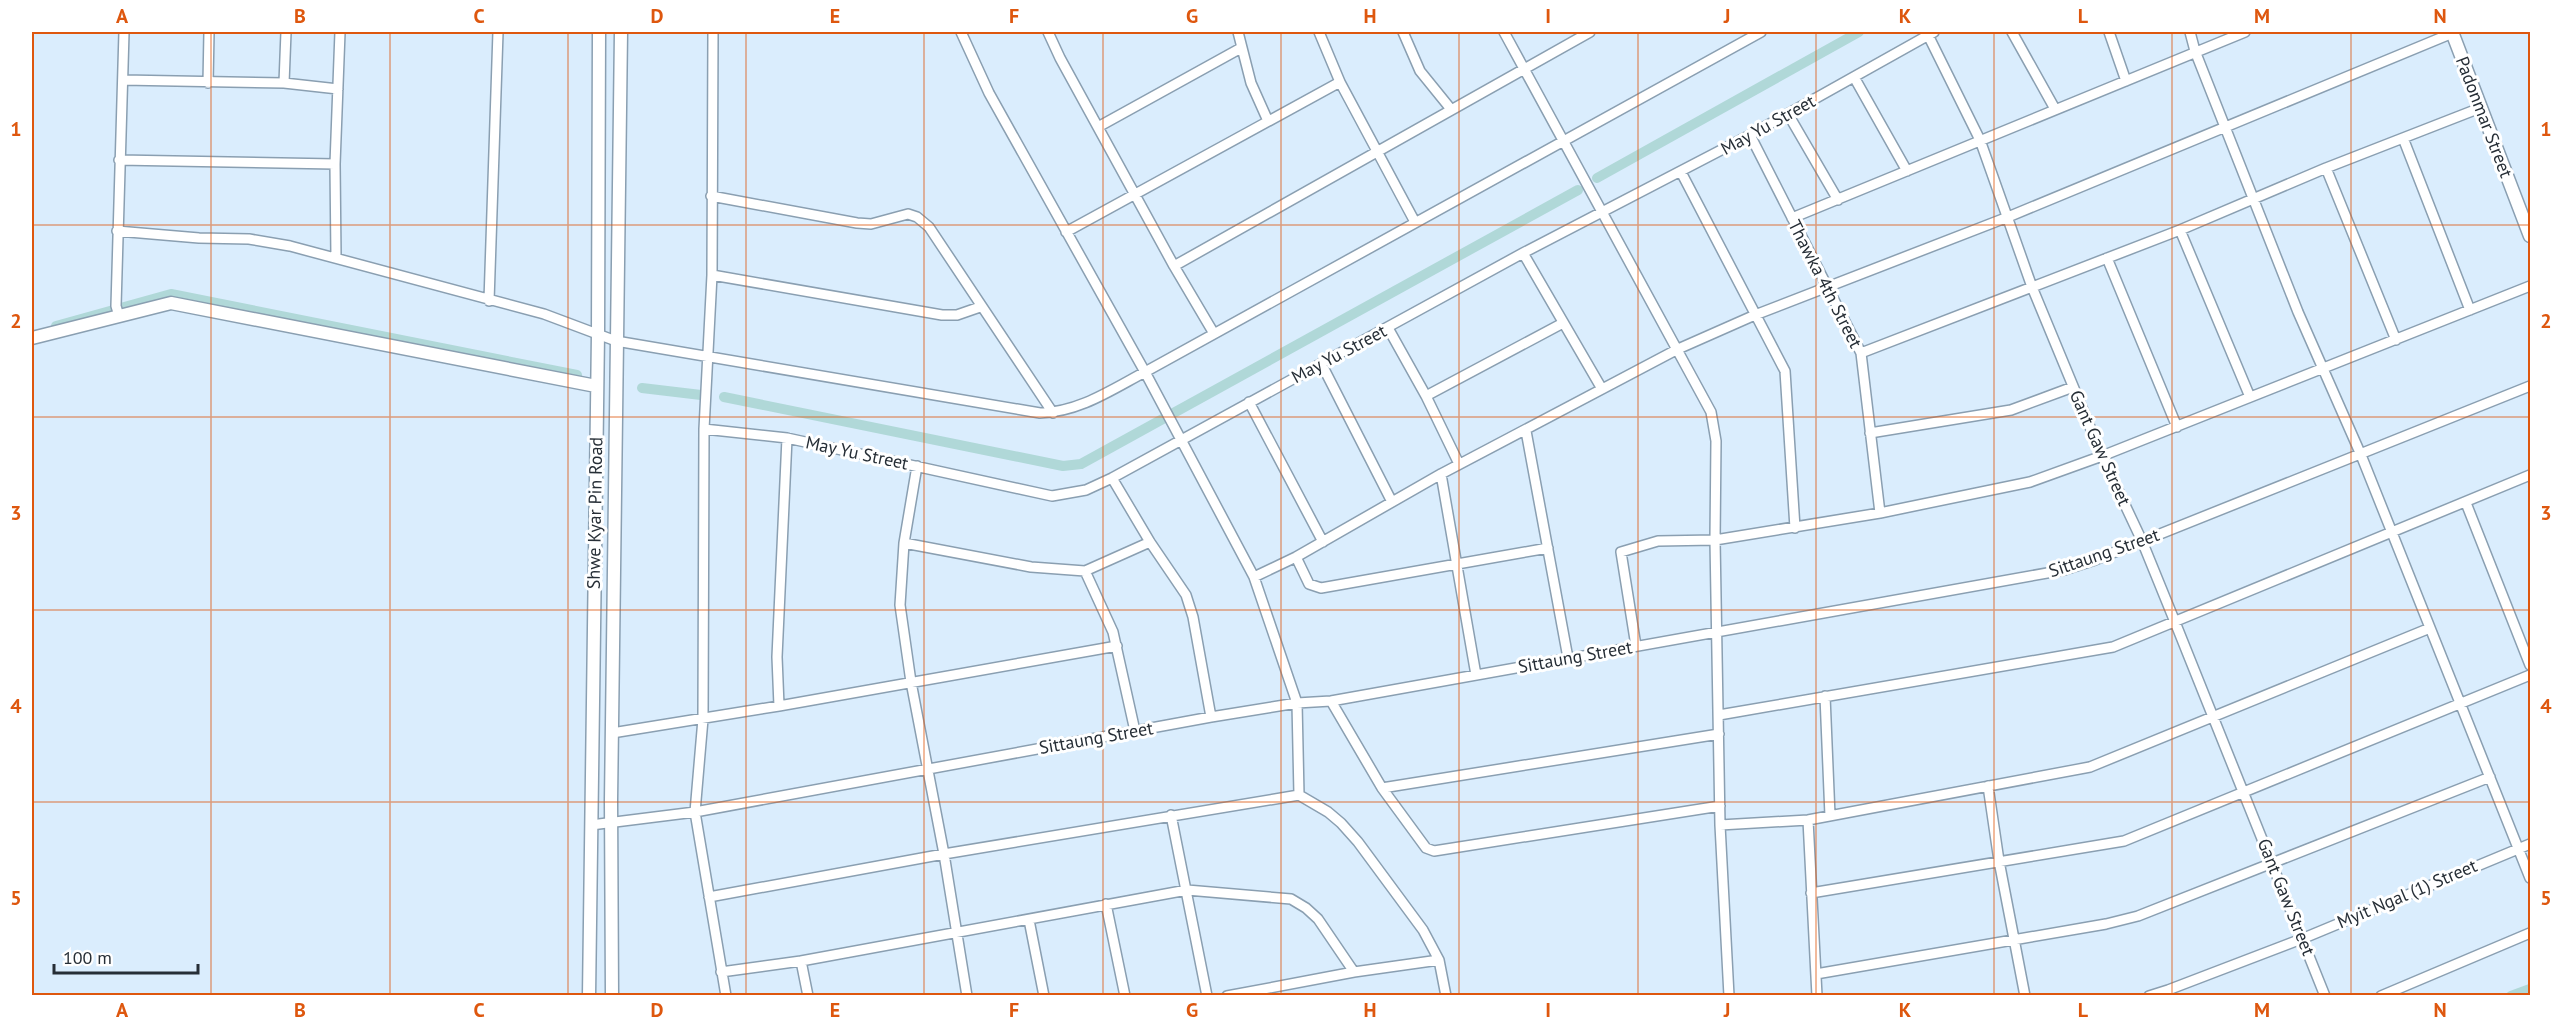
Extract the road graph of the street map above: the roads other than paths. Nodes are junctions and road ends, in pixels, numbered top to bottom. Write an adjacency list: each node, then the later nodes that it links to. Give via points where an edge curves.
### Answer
1 (124, 32): 27 (street)
2 (209, 32): 30 (street)
3 (286, 32): 31 (street)
4 (340, 32): 32 (street)
5 (498, 32): 70 (street)
6 (599, 32): 78 (street, Shwe Kyar Pin Road)
7 (621, 32): 81 (street, Shwe Kyar Pin Road)
8 (713, 32): 51 (street)
9 (961, 32): 60 (street, via 989,93)
10 (1048, 32): 38 (street)
11 (1238, 32): 23 (street)
12 (1319, 32): 29 (street)
13 (1403, 32): 33 (street, via 1420,70)
14 (1504, 32): 25 (street)
15 (1590, 32): 25 (street)
16 (1761, 32): 42 (street)
17 (2012, 32): 35 (street)
18 (2109, 32): 28 (street)
19 (2190, 32): 24 (street)
20 (2245, 32): 24 (street)
21 (2453, 32): 34 (street, Padonmar Street); 39 (street)
22 (1931, 33): 26 (street, May Yu Street); 43 (street, Gant Gaw Street)
23 (1241, 48): 37 (street, via 1255,96); 38 (street)
24 (2195, 51): 28 (street); 39 (street)
25 (1524, 68): 33 (street); 42 (street)
26 (1854, 76): 36 (street, May Yu Street); 48 (street)
27 (123, 80): 30 (street); 45 (street)
28 (2126, 81): 35 (street)
29 (1340, 82): 37 (street); 44 (street)
30 (208, 83): 31 (street)
31 (284, 83): 32 (street)
32 (338, 89): 46 (street)
33 (1450, 108): 44 (street)
34 (2480, 108): 41 (street); 61 (street, Padonmar Street)
35 (2055, 109): 43 (street)
36 (1788, 114): 40 (street, May Yu Street); 53 (street)
37 (1268, 122): 50 (street)
38 (1098, 127): 50 (street)
39 (2225, 127): 52 (street); 55 (street)
40 (1750, 135): 49 (street, May Yu Street); 56 (street, Thawka 4th Street)
41 (2403, 138): 47 (street); 72 (street)
42 (1562, 140): 54 (street); 57 (street)
43 (1980, 141): 48 (street); 55 (street, Gant Gaw Street)
44 (1377, 153): 57 (street); 65 (street)
45 (119, 160): 46 (street); 59 (street)
46 (335, 164): 63 (street)
47 (2326, 168): 52 (street); 80 (street)
48 (1907, 171): 53 (street)
49 (1681, 172): 54 (street, May Yu Street); 74 (street)
50 (1136, 195): 60 (street); 65 (street)
51 (711, 196): 66 (street); 71 (street, via 857,223 871,224 908,214 929,227)
52 (2253, 198): 58 (street); 86 (street)
53 (1838, 200): 56 (street)
54 (1601, 213): 62 (street, May Yu Street); 82 (street)
55 (2008, 217): 68 (street, Gant Gaw Street); 69 (street)
56 (1792, 218): 69 (street, Thawka 4th Street)
57 (1415, 222): 77 (street)
58 (2180, 230): 64 (street); 93 (street)
59 (117, 231): 63 (street, via 249,238); 73 (street)
60 (1066, 232): 87 (street)
61 (2530, 236)
62 (1523, 253): 75 (street); 76 (street, May Yu Street)
63 (336, 257): 70 (street)
64 (2108, 258): 68 (street); 96 (street)
65 (1174, 266): 77 (street)
66 (712, 275): 71 (street, via 942,315 957,315); 84 (street)
67 (2530, 286): 72 (street)
68 (2032, 287): 83 (street); 90 (street, Gant Gaw Street)
69 (1829, 288): 74 (street); 83 (street, Thawka 4th Street)
70 (489, 301): 78 (street, via 555,317)
71 (980, 307): 95 (street)
72 (2470, 310): 80 (street)
73 (119, 315): 79 (street); 88 (street, via 179,304)
74 (1755, 315): 82 (street); 112 (street, via 1785,370)
75 (1563, 323): 91 (street); 92 (street)
76 (1388, 328): 85 (street, May Yu Street); 92 (street)
77 (1213, 332): 87 (street)
78 (598, 334): 81 (street); 88 (street, Shwe Kyar Pin Road)
79 (32, 338)
80 (2396, 340): 86 (street)
81 (616, 341): 84 (street); 144 (street, Shwe Kyar Pin Road)
82 (1678, 349): 91 (street); 114 (street, via 1711,412 1716,441)
83 (1861, 353): 99 (street, Thawka 4th Street)
84 (707, 355): 95 (street); 97 (street)
85 (1321, 363): 94 (street, May Yu Street); 109 (street)
86 (2324, 368): 93 (street); 102 (street)
87 (1145, 372): 95 (street, via 1076,408); 101 (street)
88 (596, 386): 158 (street, Shwe Kyar Pin Road)
89 (2530, 386): 102 (street, Sittaung Street)
90 (2073, 387): 99 (street, via 2011,410); 103 (street, Gant Gaw Street)
91 (1602, 389): 98 (street)
92 (1426, 396): 104 (street)
93 (2250, 398): 96 (street)
94 (1249, 402): 101 (street, May Yu Street); 117 (street)
95 (1053, 413)
96 (2177, 427): 103 (street)
97 (704, 429): 100 (street, May Yu Street); 142 (street)
98 (1526, 431): 104 (street); 119 (street)
99 (1870, 433): 111 (street, Thawka 4th Street)
100 (787, 438): 105 (street, May Yu Street); 138 (street, via 777,657)
101 (1181, 441): 108 (street, May Yu Street); 123 (street)
102 (2361, 455): 113 (street); 115 (street, Sittaung Street)
103 (2102, 456): 111 (street, via 2030,482); 115 (street, Gant Gaw Street)
104 (1459, 464): 106 (street)
105 (917, 466): 108 (street, May Yu Street, via 1052,496 1086,490); 118 (street)
106 (1441, 474): 109 (street); 121 (street)
107 (2530, 475): 110 (street)
108 (1112, 478): 116 (street)
109 (1392, 502): 117 (street)
110 (2466, 503): 113 (street); 130 (street)
111 (1880, 513): 112 (street)
112 (1796, 528): 114 (street)
113 (2391, 532): 124 (street); 125 (street)
114 (1715, 540): 126 (street); 128 (street, via 1658,541 1621,552)
115 (2142, 541): 124 (street, Gant Gaw Street); 126 (street, Sittaung Street, via 2064,570)
116 (1150, 542): 122 (street); 140 (street, via 1186,595)
117 (1323, 542): 120 (street)
118 (904, 543): 122 (street, via 1031,567); 133 (street, via 900,605)
119 (1548, 548): 121 (street); 129 (street)
120 (1296, 557): 121 (street, via 1309,584 1322,588); 123 (street)
121 (1457, 565): 131 (street)
122 (1085, 571): 127 (street)
123 (1254, 577): 136 (street)
124 (2175, 622): 134 (street, via 2113,647); 141 (street, Gant Gaw Street)
125 (2430, 628): 137 (street); 141 (street)
126 (1718, 632): 128 (street, Sittaung Street); 139 (street)
127 (1117, 646): 133 (street); 143 (street)
128 (1636, 646): 129 (street, Sittaung Street)
129 (1568, 658): 131 (street, Sittaung Street)
130 (2530, 665)
131 (1476, 675): 135 (street, Sittaung Street)
132 (2530, 675): 137 (street)
133 (911, 682): 138 (street); 146 (street)
134 (1825, 696): 139 (street); 155 (street)
135 (1331, 701): 136 (street, Sittaung Street); 149 (street)
136 (1297, 703): 140 (street, Sittaung Street); 151 (street)
137 (2459, 704): 147 (street); 150 (street)
138 (779, 706): 142 (street)
139 (1719, 715): 145 (street)
140 (1211, 717): 143 (street, Sittaung Street)
141 (2214, 718): 148 (street, via 2090,767); 150 (street, Gant Gaw Street)
142 (703, 719): 144 (street); 153 (street)
143 (1135, 731): 146 (street, Sittaung Street)
144 (612, 733): 157 (street, Shwe Kyar Pin Road)
145 (1719, 735): 149 (street); 152 (street)
146 (928, 769): 153 (street, Sittaung Street); 162 (street)
147 (2490, 777): 161 (street); 164 (street)
148 (1988, 786): 155 (street); 163 (street)
149 (1383, 788): 152 (street, via 1426,848 1441,852)
150 (2244, 793): 163 (street, via 2124,841); 164 (street, Gant Gaw Street)
151 (1299, 795): 154 (street); 175 (street, via 1328,812 1358,842 1423,930)
152 (1720, 806): 159 (street)
153 (695, 812): 157 (street, Sittaung Street); 168 (street)
154 (1171, 815): 162 (street); 166 (street)
155 (1830, 816): 156 (street)
156 (1808, 820): 159 (street); 167 (street)
157 (611, 823): 158 (street, Sittaung Street); 181 (street, Shwe Kyar Pin Road)
158 (591, 825): 180 (street, Shwe Kyar Pin Road)
159 (1720, 825): 190 (street)
160 (2530, 844): 161 (street, Myit Ngal (1) Street)
161 (2518, 849): 165 (street); 173 (street, Myit Ngal (1) Street)
162 (944, 854): 168 (street); 172 (street)
163 (1999, 861): 167 (street); 174 (street)
164 (2274, 864): 173 (street, Gant Gaw Street); 174 (street, via 2138,916)
165 (2530, 878)
166 (1187, 890): 169 (street); 178 (street, via 1291,899 1318,919); 187 (street)
167 (1811, 893): 179 (street)
168 (709, 897): 177 (street)
169 (1106, 904): 170 (street); 186 (street)
170 (1029, 920): 172 (street); 185 (street)
171 (2530, 933): 195 (street)
172 (956, 934): 176 (street); 184 (street)
173 (2304, 938): 193 (street, Myit Ngal (1) Street); 194 (street, Gant Gaw Street)
174 (2015, 940): 179 (street); 192 (street)
175 (1439, 960): 178 (street); 189 (street)
176 (801, 961): 177 (street); 183 (street)
177 (721, 972): 182 (street)
178 (1354, 972): 188 (street)
179 (1816, 974): 191 (street)
180 (589, 996)
181 (612, 996)
182 (726, 996)
183 (808, 996)
184 (967, 996)
185 (1044, 996)
186 (1125, 996)
187 (1207, 996)
188 (1227, 996)
189 (1446, 996)
190 (1729, 996)
191 (1817, 996)
192 (2025, 996)
193 (2149, 996)
194 (2325, 996)
195 (2381, 996)

